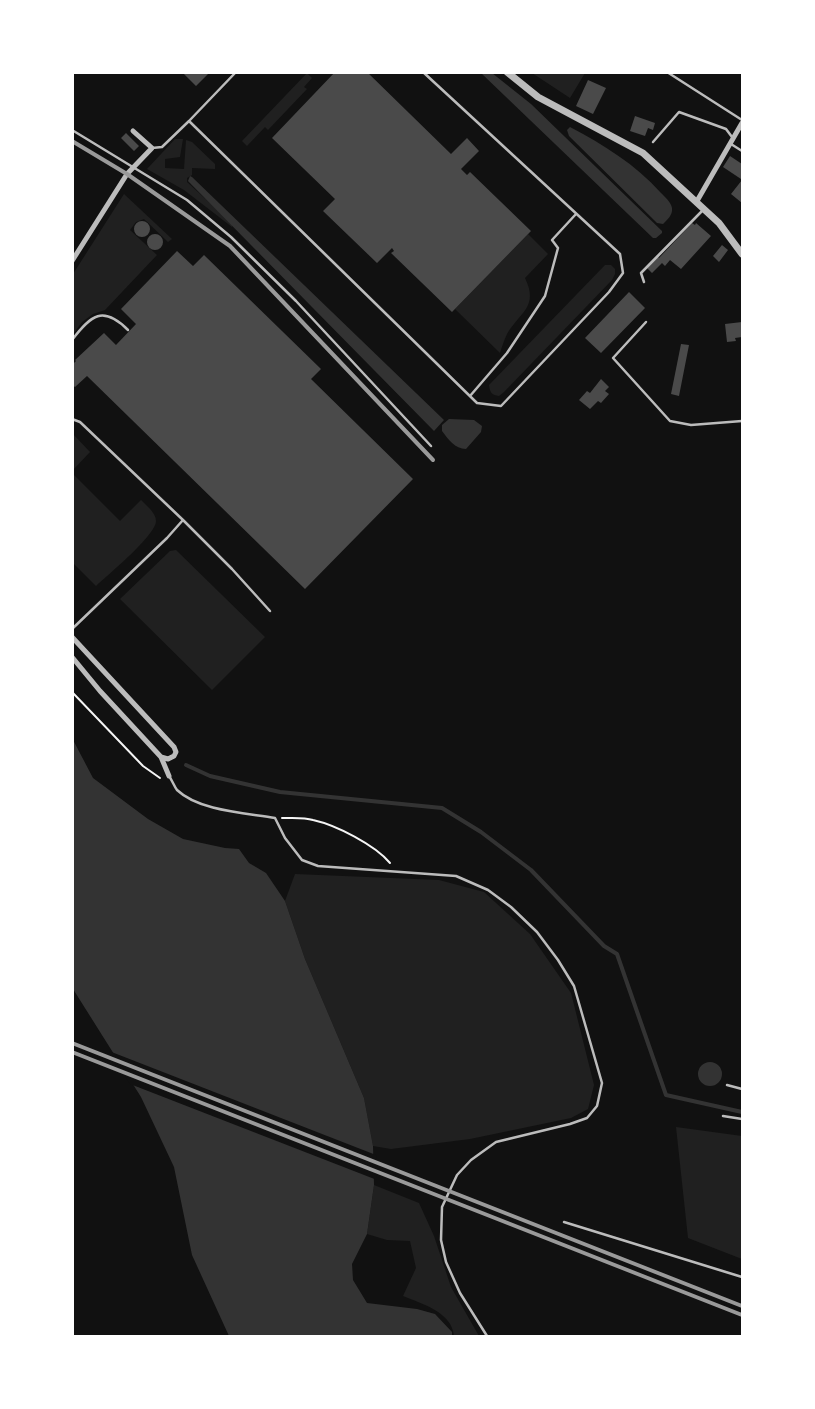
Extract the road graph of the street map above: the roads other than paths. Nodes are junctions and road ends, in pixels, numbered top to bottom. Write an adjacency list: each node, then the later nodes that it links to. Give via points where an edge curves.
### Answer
1 (236, 72): 5 (lane)
2 (423, 72): 16 (lane)
3 (507, 72): 14 (street, via 538,97 643,153)
4 (667, 72): 6 (lane)
5 (189, 121): 11 (lane, via 162,147); 23 (lane)
6 (742, 122): 9 (street)
7 (72, 130): 13 (lane)
8 (132, 130): 11 (street)
9 (732, 141): 10 (lane, via 726,129 678,112); 12 (lane); 14 (street)
10 (653, 142)
11 (152, 148): 13 (street)
12 (742, 151)
13 (133, 168): 18 (street); 26 (lane, via 187,200 231,236)
14 (697, 201): 15 (street)
15 (704, 209): 17 (street); 19 (lane, via 641,273)
16 (576, 214): 23 (lane, via 552,240 558,248 545,296 507,353); 23 (lane, via 620,254 623,273 609,292 501,406 477,402)
17 (742, 254)
18 (72, 261)
19 (644, 282)
20 (646, 322): 25 (lane, via 613,358 670,421 692,425)
21 (128, 330): 22 (lane, via 117,319 101,315 86,322)
22 (72, 340)
23 (470, 396)
24 (72, 419): 27 (lane, via 80,422)
25 (742, 421)
26 (431, 446)
27 (183, 520): 28 (lane); 29 (lane)
28 (270, 611)
29 (72, 629)
30 (72, 637): 32 (street, via 174,747 174,756 168,759)
31 (72, 657): 32 (street)
32 (161, 757): 33 (street)
33 (169, 776): 40 (lane, via 176,789 208,806 275,818 302,860 318,866 456,876 488,890 537,932 574,986 602,1083 597,1106 587,1118 496,1142 471,1160 458,1175 442,1207 441,1240 446,1262 460,1293)
34 (727, 1085): 35 (lane)
35 (742, 1089)
36 (723, 1116): 37 (lane)
37 (742, 1119)
38 (564, 1222): 39 (lane)
39 (742, 1277)
40 (488, 1336)

